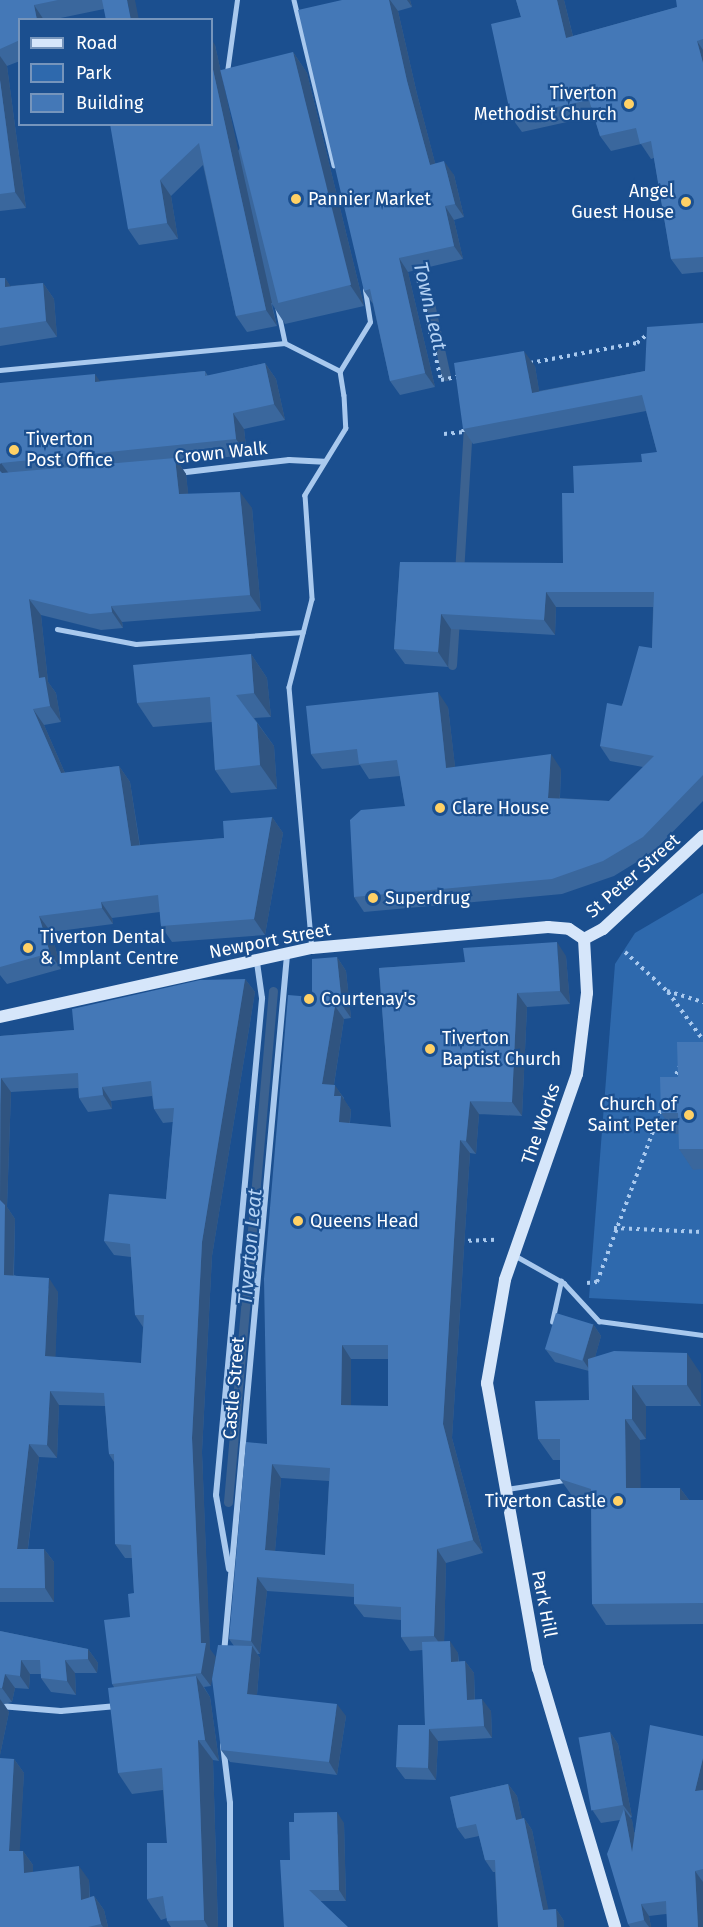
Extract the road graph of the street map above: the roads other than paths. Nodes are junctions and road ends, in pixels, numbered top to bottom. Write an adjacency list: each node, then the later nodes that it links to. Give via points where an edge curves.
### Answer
1 (237, 0): 3 (lane)
2 (294, 0): 4 (lane)
3 (228, 80)
4 (337, 174)
5 (362, 279): 9 (lane, via 370,322)
6 (275, 298): 7 (lane)
7 (285, 344): 8 (lane); 9 (lane)
8 (0, 370)
9 (340, 371): 10 (lane, via 345,428)
10 (324, 462): 11 (street, Crown Walk, via 289,460); 13 (lane, via 305,495 314,579)
11 (166, 474)
12 (57, 629): 13 (lane, via 136,644)
13 (303, 632): 16 (lane, via 289,687)
14 (703, 836): 15 (street, St Peter Street, via 603,929)
15 (584, 939): 16 (street, Newport Street, via 568,929 548,927); 20 (street, The Works, via 587,993 577,1074)
16 (312, 948): 17 (street, Newport Street)
17 (287, 955): 18 (street, Newport Street); 27 (street, Castle Street)
18 (257, 961): 19 (street, Newport Street); 27 (street, Castle Street, via 262,998 216,1495 217,1526)
19 (0, 1017)
20 (513, 1254): 21 (street, The Works); 22 (lane)
21 (505, 1280): 26 (street, Park Hill, via 487,1383)
22 (561, 1281): 23 (lane); 24 (lane, via 599,1321)
23 (552, 1322)
24 (703, 1335)
25 (565, 1480): 26 (lane)
26 (504, 1489): 33 (street, Park Hill, via 549,1713)
27 (230, 1572): 28 (street, Castle Street)
28 (223, 1662)
29 (129, 1704): 30 (street, via 61,1711)
30 (0, 1706)
31 (222, 1737): 32 (street, via 230,1803)
32 (230, 1927)
33 (615, 1927)

